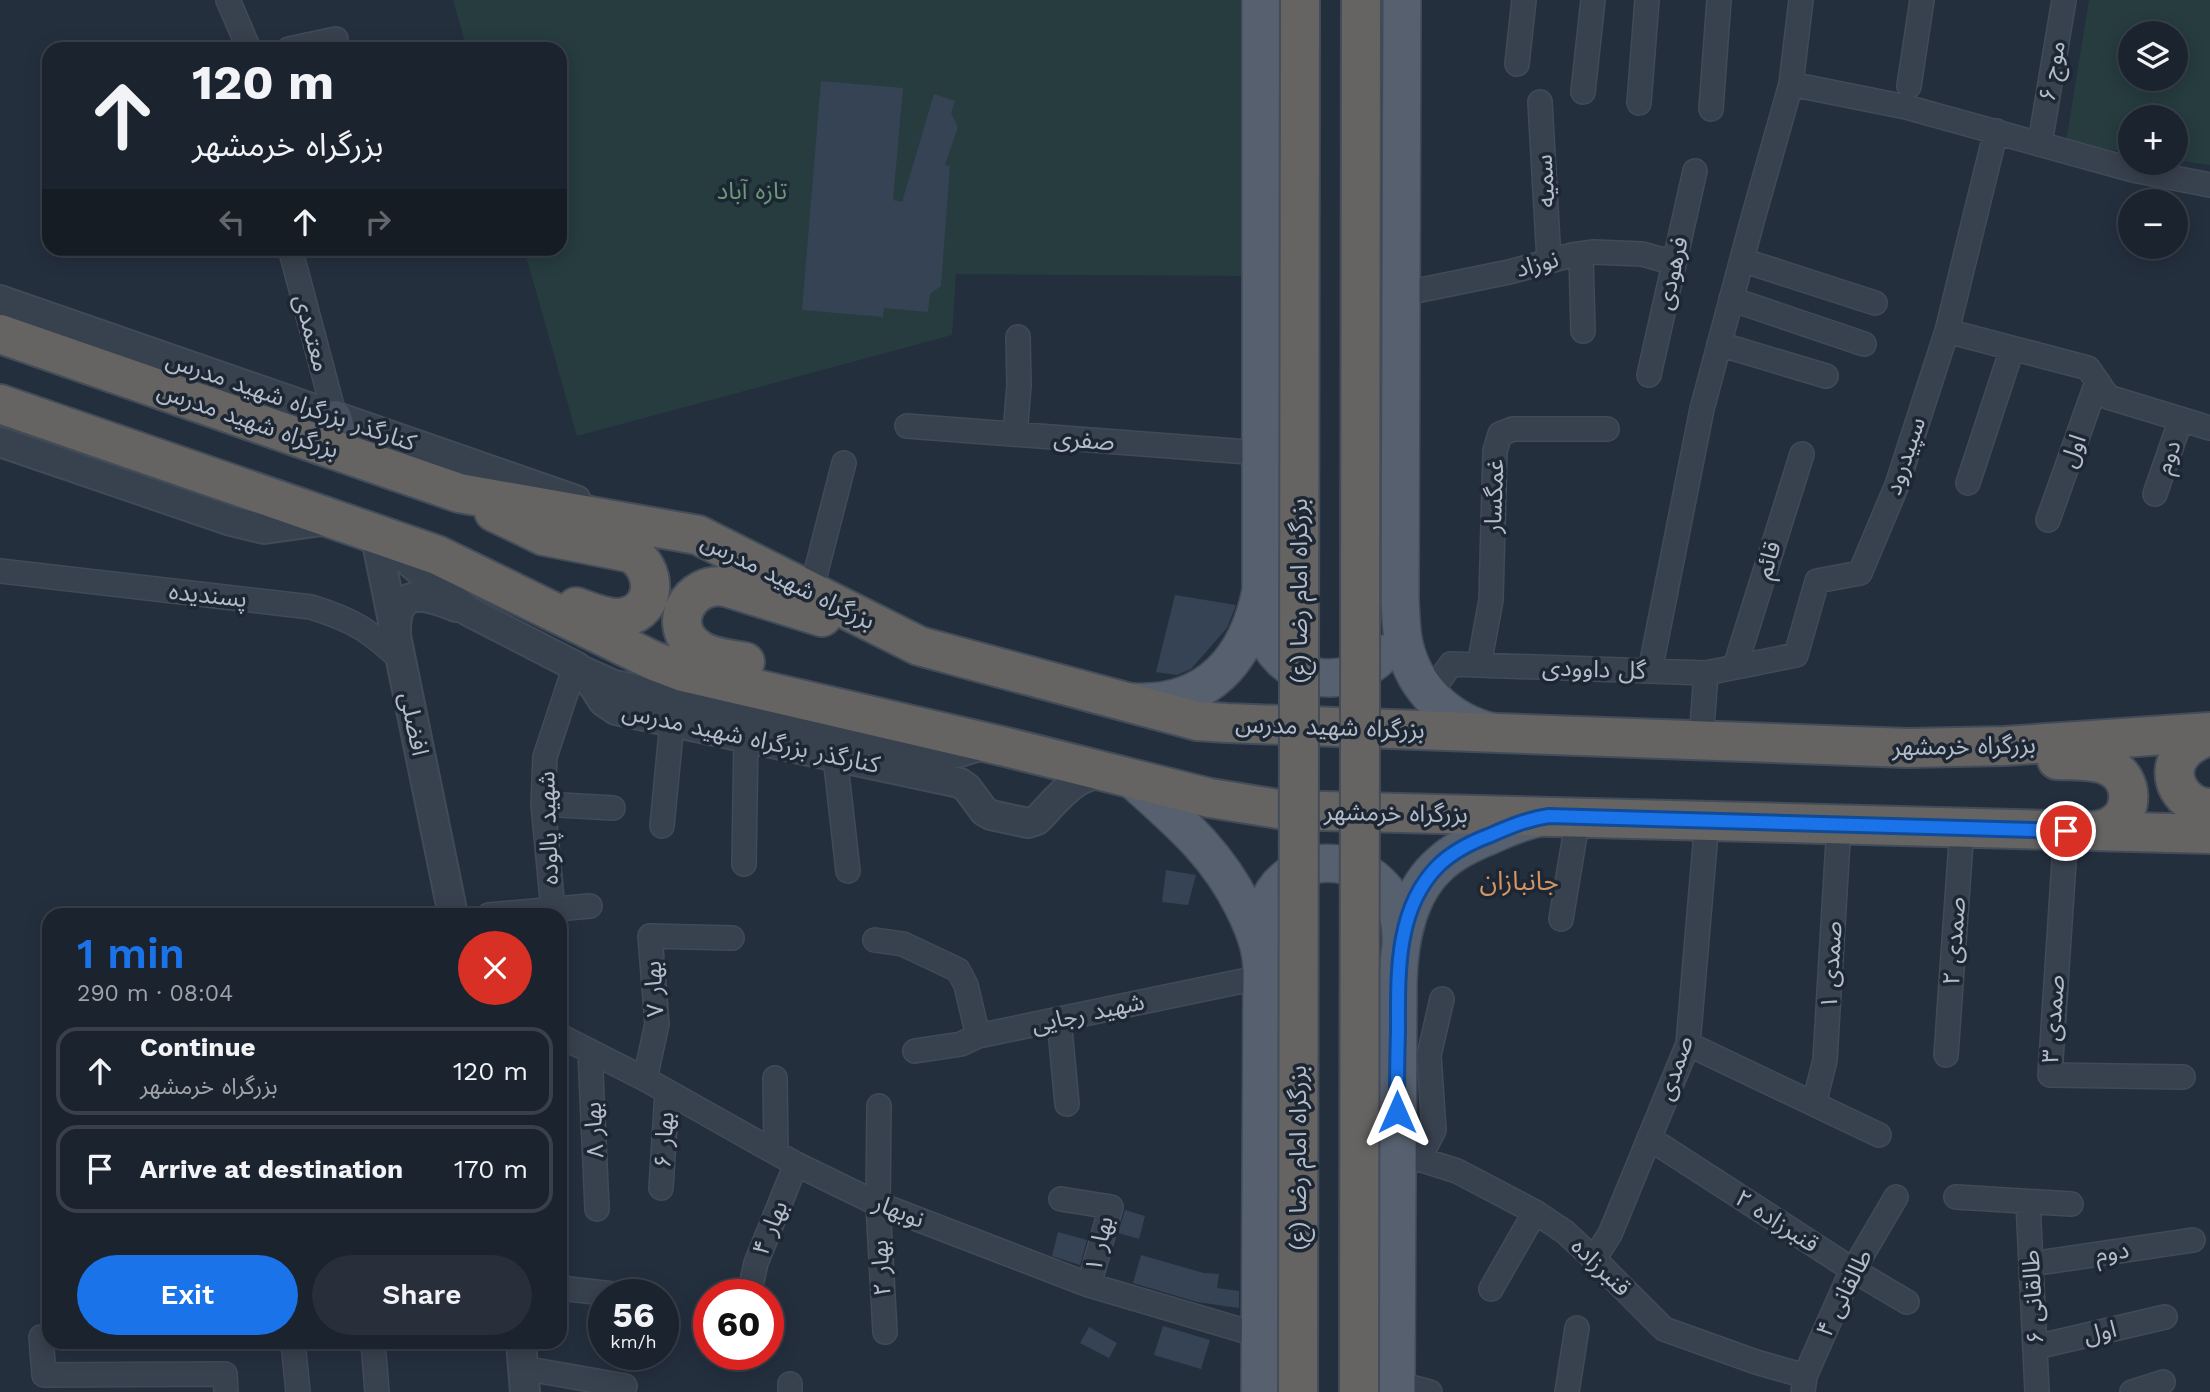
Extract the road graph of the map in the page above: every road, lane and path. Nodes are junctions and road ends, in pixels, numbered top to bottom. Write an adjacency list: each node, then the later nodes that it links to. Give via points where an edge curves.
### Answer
1 (229, 0): 14 (street)
2 (1261, 0): 55 (main road, بزرگراه امام رضا (ع))
3 (1300, 0): 167 (highway, بزرگراه امام رضا (ع), bridge)
4 (1361, 0): 168 (highway, bridge)
5 (1402, 0): 32 (main road)
6 (1524, 0): 16 (street)
7 (1593, 0): 19 (street)
8 (1647, 0): 21 (street)
9 (1719, 0): 22 (street)
10 (1801, 0): 17 (street)
11 (1922, 0): 18 (street)
12 (2064, 0): 24 (street, موج ۶)
13 (337, 39): 15 (street)
14 (246, 42)
15 (323, 42)
16 (1517, 64)
17 (1791, 84): 23 (street); 29 (street)
18 (1909, 86)
19 (1583, 92)
20 (1540, 102): 30 (street, سمیه)
21 (1639, 103)
22 (1711, 108)
23 (1996, 131): 24 (street); 37 (street, سپیدرود)
24 (2040, 143): 26 (street, via 2133,170)
25 (1695, 171): 31 (street, فرهودی)
26 (2210, 185)
27 (1581, 254): 30 (street, نوزاد); 31 (street, نوزاد, via 1642,254); 36 (street)
28 (292, 256): 47 (street, معتمدی)
29 (1742, 260): 33 (street); 35 (street)
30 (1549, 261): 32 (street, نوزاد)
31 (1674, 263): 43 (street, فرهودی)
32 (1401, 294): 69 (main road)
33 (1731, 299): 40 (street); 41 (street)
34 (0, 300): 47 (street, کنارگذر بزرگراه شهید مدرس)
35 (1875, 303)
36 (1583, 331)
37 (1947, 331): 42 (street); 75 (street, سپیدرود, via 1897,485 1860,573 1817,580 1796,655)
38 (0, 334): 54 (highway, بزرگراه شهید مدرس)
39 (1018, 337): 52 (street)
40 (1719, 344): 44 (street); 76 (street)
41 (1864, 344)
42 (2012, 349): 45 (street, via 2088,368); 58 (street)
43 (1649, 375)
44 (1826, 376)
45 (2097, 382): 48 (street, via 2108,397); 62 (street, اول)
46 (0, 404): 61 (highway)
47 (335, 416): 54 (main road); 63 (street, کنارگذر بزرگراه شهید مدرس)
48 (2181, 419): 50 (street); 60 (street, دوم)
49 (907, 426): 52 (street, صفری)
50 (2210, 428)
51 (1606, 429): 73 (street, غمگسار, via 1513,429 1500,434 1495,450 1491,600)
52 (1014, 435): 55 (street, صفری)
53 (0, 442): 61 (street, via 255,528)
54 (345, 453): 59 (highway, بزرگراه شهید مدرس)
55 (1261, 453): 68 (main road, بزرگراه امام رضا (ع))
56 (1802, 454): 75 (street, قائم)
57 (844, 463): 67 (street)
58 (1968, 483)
59 (451, 490): 63 (highway, بزرگراه شهید مدرس); 66 (highway, via 538,534 631,553 645,564 651,587 637,612 614,618)
60 (2155, 494)
61 (334, 519): 64 (highway)
62 (2048, 520)
63 (661, 530): 67 (highway, بزرگراه شهید مدرس, via 704,537)
64 (376, 533): 66 (highway); 70 (street, کنارگذر بزرگراه شهید مدرس); 71 (street, افضلی)
65 (0, 571): 71 (street, پسندیده, via 311,607 342,616)
66 (494, 582): 81 (highway, via 683,672)
67 (811, 591): 72 (highway, بزرگراه شهید مدرس)
68 (1260, 594): 69 (main road, via 1262,628 1276,653 1299,671 1327,678 1356,674 1380,658 1391,644); 79 (main road, via 1243,645 1210,682 1164,701)
69 (1400, 603): 78 (main road, via 1407,657)
70 (473, 614): 71 (street, via 432,597 406,600 396,619); 74 (street, کنارگذر بزرگراه شهید مدرس)
71 (399, 648): 103 (street, افضلی)
72 (935, 651): 79 (highway, بزرگراه شهید مدرس); 81 (highway, via 719,586 696,593 682,618 688,640 702,652 880,695)
73 (1479, 665): 76 (street, گل داوودی); 78 (street, گل داوودی, via 1451,664)
74 (575, 666): 80 (street, کنارگذر بزرگراه شهید مدرس, via 609,707); 86 (street, via 614,685 944,753); 90 (street, شهید پالوده, via 545,757)
75 (1735, 667): 77 (street, سپیدرود)
76 (1650, 671): 77 (street, گل داوودی)
77 (1706, 673): 85 (street)
78 (1429, 695): 82 (main road, via 1469,724)
79 (1108, 697): 82 (highway, بزرگراه شهید مدرس, via 1217,723)
80 (672, 722): 84 (street, کنارگذر بزرگراه شهید مدرس); 96 (street)
81 (933, 730): 86 (highway)
82 (1508, 734): 85 (highway, بزرگراه خرمشهر)
83 (2210, 734): 87 (highway, بزرگراه خرمشهر, via 1991,747); 92 (highway, via 2184,750 2174,771 2185,798)
84 (746, 737): 88 (street, کنارگذر بزرگراه شهید مدرس); 100 (street)
85 (1701, 741): 87 (highway, بزرگراه خرمشهر)
86 (989, 743): 89 (highway)
87 (1877, 747): 98 (highway, via 2106,764 2124,779 2127,808 2112,826)
88 (835, 757): 89 (street, کنارگذر بزرگراه شهید مدرس, via 960,783 990,816 1028,823 1083,777 1097,773); 101 (street)
89 (1122, 776): 93 (highway, بزرگراه خرمشهر, via 1222,801 1284,810); 110 (main road, بزرگراه امام رضا (ع), via 1199,840 1221,867 1250,919)
90 (543, 804): 91 (street); 104 (street, شهید پالوده)
91 (613, 807)
92 (2210, 808)
93 (1564, 817): 94 (highway, بزرگراه خرمشهر); 106 (street); 109 (main road, via 1527,820 1478,840 1442,862 1417,896)
94 (1707, 821): 95 (highway, بزرگراه خرمشهر); 115 (street, صمدی)
95 (1839, 824): 97 (highway, بزرگراه خرمشهر); 124 (street, صمدی ۱, via 1825,1060)
96 (662, 826)
97 (1962, 828): 98 (highway, بزرگراه خرمشهر); 118 (street, صمدی ۲)
98 (2077, 831): 99 (highway, بزرگراه خرمشهر); 119 (street, صمدی ۳, via 2050,1075)
99 (2210, 834)
100 (744, 864)
101 (848, 871)
102 (590, 906): 105 (street)
103 (452, 908)
104 (553, 908)
105 (567, 908)
106 (1561, 919)
107 (732, 938): 121 (street, بهار ۷, via 650,936 657,1024)
108 (875, 940): 113 (street, via 903,944 958,970)
109 (1401, 949): 110 (main road, via 1399,914 1385,888 1362,870 1328,863 1300,870 1274,893 1261,925); 129 (main road, via 1398,982)
110 (1261, 969): 112 (street, شهید رجایی); 153 (main road, بزرگراه امام رضا (ع))
111 (1442, 999): 129 (street, via 1429,1055 1434,1130)
112 (1059, 1019): 113 (street, شهید رجایی); 123 (street)
113 (978, 1036): 117 (street, شهید رجایی, via 961,1044)
114 (567, 1040): 116 (street, نوبهار)
115 (1688, 1044): 124 (street); 127 (street, صمدی)
116 (590, 1051): 121 (street, نوبهار); 138 (street, بهار ۸)
117 (915, 1051)
118 (1946, 1055)
119 (2183, 1077)
120 (775, 1078): 128 (street)
121 (645, 1079): 122 (street, نوبهار)
122 (667, 1092): 128 (street, نوبهار); 131 (street, بهار ۶)
123 (1067, 1104)
124 (1814, 1104): 126 (street)
125 (879, 1106): 136 (street, بهار ۲)
126 (1879, 1135)
127 (1649, 1138): 141 (street, صمدی); 143 (street, قنبرزاده ۲)
128 (776, 1151): 130 (street, نوبهار)
129 (1408, 1162): 139 (street, قنبرزاده, via 1457,1171); 163 (main road)
130 (796, 1164): 136 (street, نوبهار); 144 (street, بهار ۴)
131 (661, 1188)
132 (1896, 1197): 143 (street, طالقانی ۴)
133 (1956, 1197): 135 (street)
134 (1061, 1199): 145 (street, بهار ۱, via 1111,1207)
135 (2028, 1202): 137 (street); 142 (street, طالقانی ۶)
136 (878, 1204): 145 (street, نوبهار); 152 (street, بهار ۲)
137 (2071, 1204)
138 (597, 1209)
139 (1535, 1212): 141 (street, قنبرزاده); 147 (street)
140 (2193, 1240): 142 (street, دوم)
141 (1594, 1259): 161 (street, قنبرزاده, via 1664,1329)
142 (2032, 1264): 155 (street, طالقانی ۶)
143 (1853, 1270): 149 (street, قنبرزاده ۲); 161 (street, طالقانی ۴)
144 (752, 1279)
145 (1089, 1285): 153 (street, نوبهار)
146 (567, 1289): 148 (street)
147 (1491, 1289)
148 (588, 1291)
149 (1907, 1302)
150 (2165, 1317): 155 (street, اول)
151 (1577, 1328): 169 (street)
152 (885, 1332)
153 (1260, 1332): 166 (main road, بزرگراه امام رضا (ع))
154 (41, 1337): 160 (street, via 44,1375)
155 (2036, 1347): 170 (street, طالقانی ۶)
156 (294, 1349): 164 (street)
157 (374, 1349): 165 (street)
158 (523, 1367): 162 (street)
159 (2163, 1382): 171 (street)
160 (225, 1383)
161 (1804, 1384)
162 (625, 1386)
163 (1407, 1389)
164 (298, 1392)
165 (377, 1392)
166 (1260, 1392)
167 (1298, 1392)
168 (1360, 1392)
169 (1567, 1392)
170 (2037, 1392)
171 (2132, 1392)

